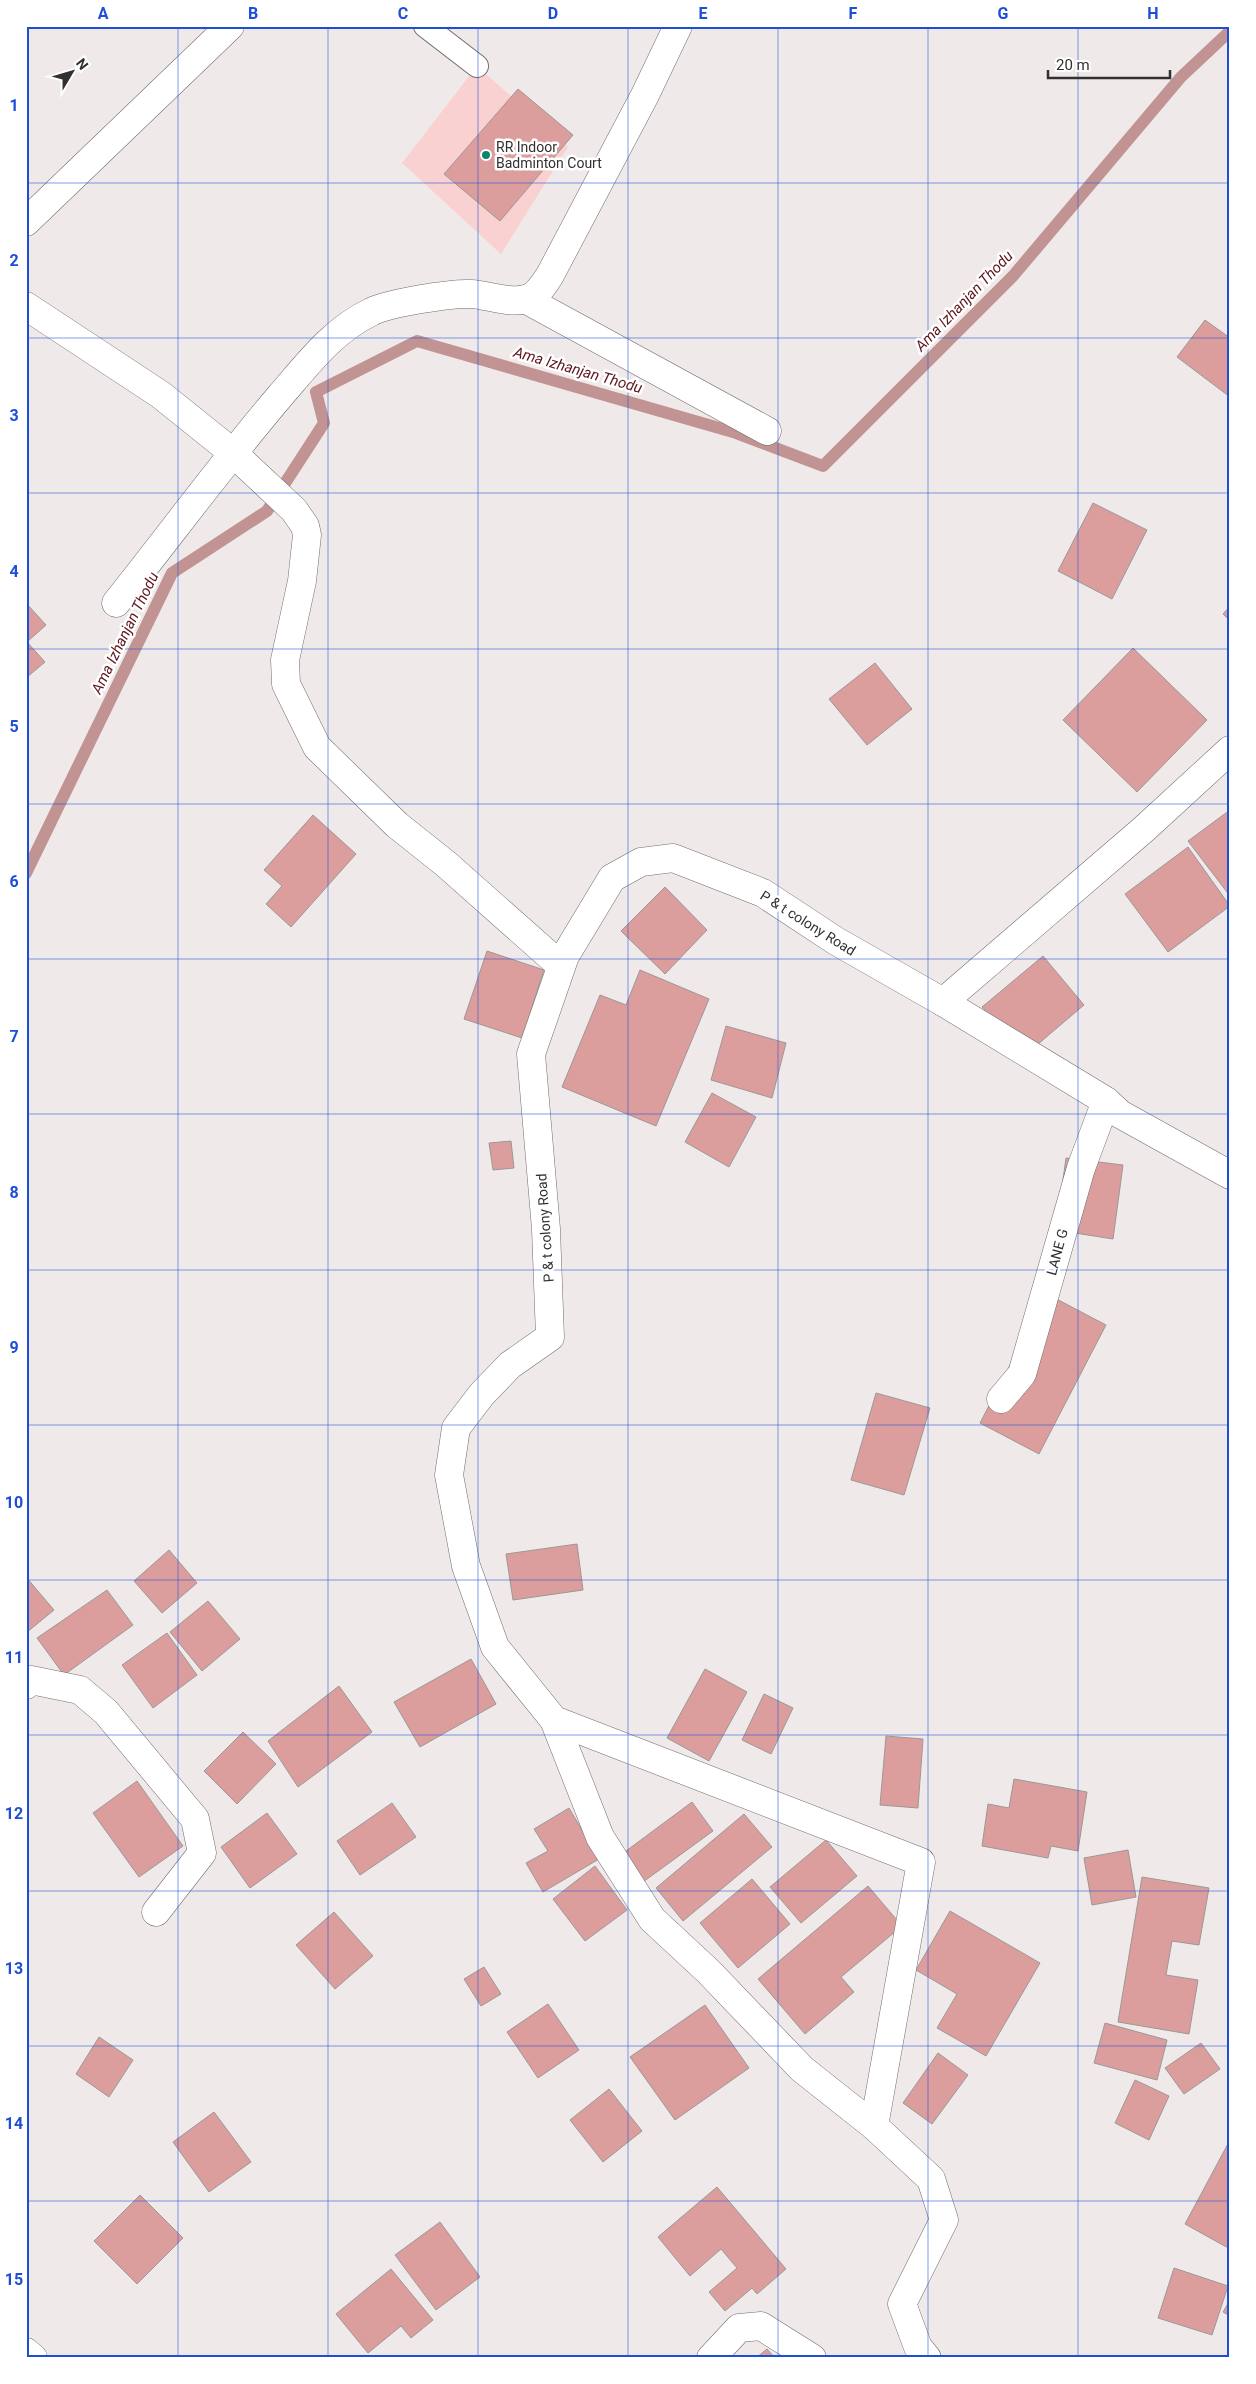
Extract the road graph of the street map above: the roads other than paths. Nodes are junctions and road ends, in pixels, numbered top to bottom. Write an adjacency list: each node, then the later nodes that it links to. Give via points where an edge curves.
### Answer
1 (230, 26): 5 (street)
2 (425, 26): 4 (lane)
3 (678, 26): 6 (street, via 550,275 540,290)
4 (477, 66)
5 (26, 222)
6 (525, 299): 8 (street); 9 (street, via 449,294 369,312 322,349)
7 (26, 306): 9 (street, via 161,395)
8 (767, 431)
9 (232, 452): 10 (street); 12 (street, via 294,510 307,535 302,581 285,660 286,684 317,747 397,826 446,864)
10 (116, 603)
11 (1230, 750): 13 (street, via 1144,829)
12 (562, 966): 13 (street, P & t colony Road, via 612,878 641,862 673,858 763,893 836,941); 18 (street, P & t colony Road, via 531,1054 546,1229 550,1338 504,1371 456,1428 449,1475 466,1566 494,1647)
13 (942, 1002): 14 (street, P & t colony Road)
14 (1106, 1101): 15 (street, P & t colony Road, via 1120,1114); 16 (street, LANE G, via 1080,1168 1022,1374)
15 (1230, 1175)
16 (1001, 1400)
17 (26, 1685): 19 (street, via 31,1680 80,1690 106,1712 195,1819 202,1853)
18 (554, 1720): 20 (street, via 600,1837 652,1919 709,1972 802,2070); 20 (street, via 921,1862)
19 (156, 1912)
20 (874, 2126): 22 (street, via 931,2179 944,2220 902,2304)
21 (26, 2352): 23 (street)
22 (916, 2354)
23 (34, 2358)
24 (710, 2358): 25 (street, via 739,2328 761,2326)
25 (812, 2358)

